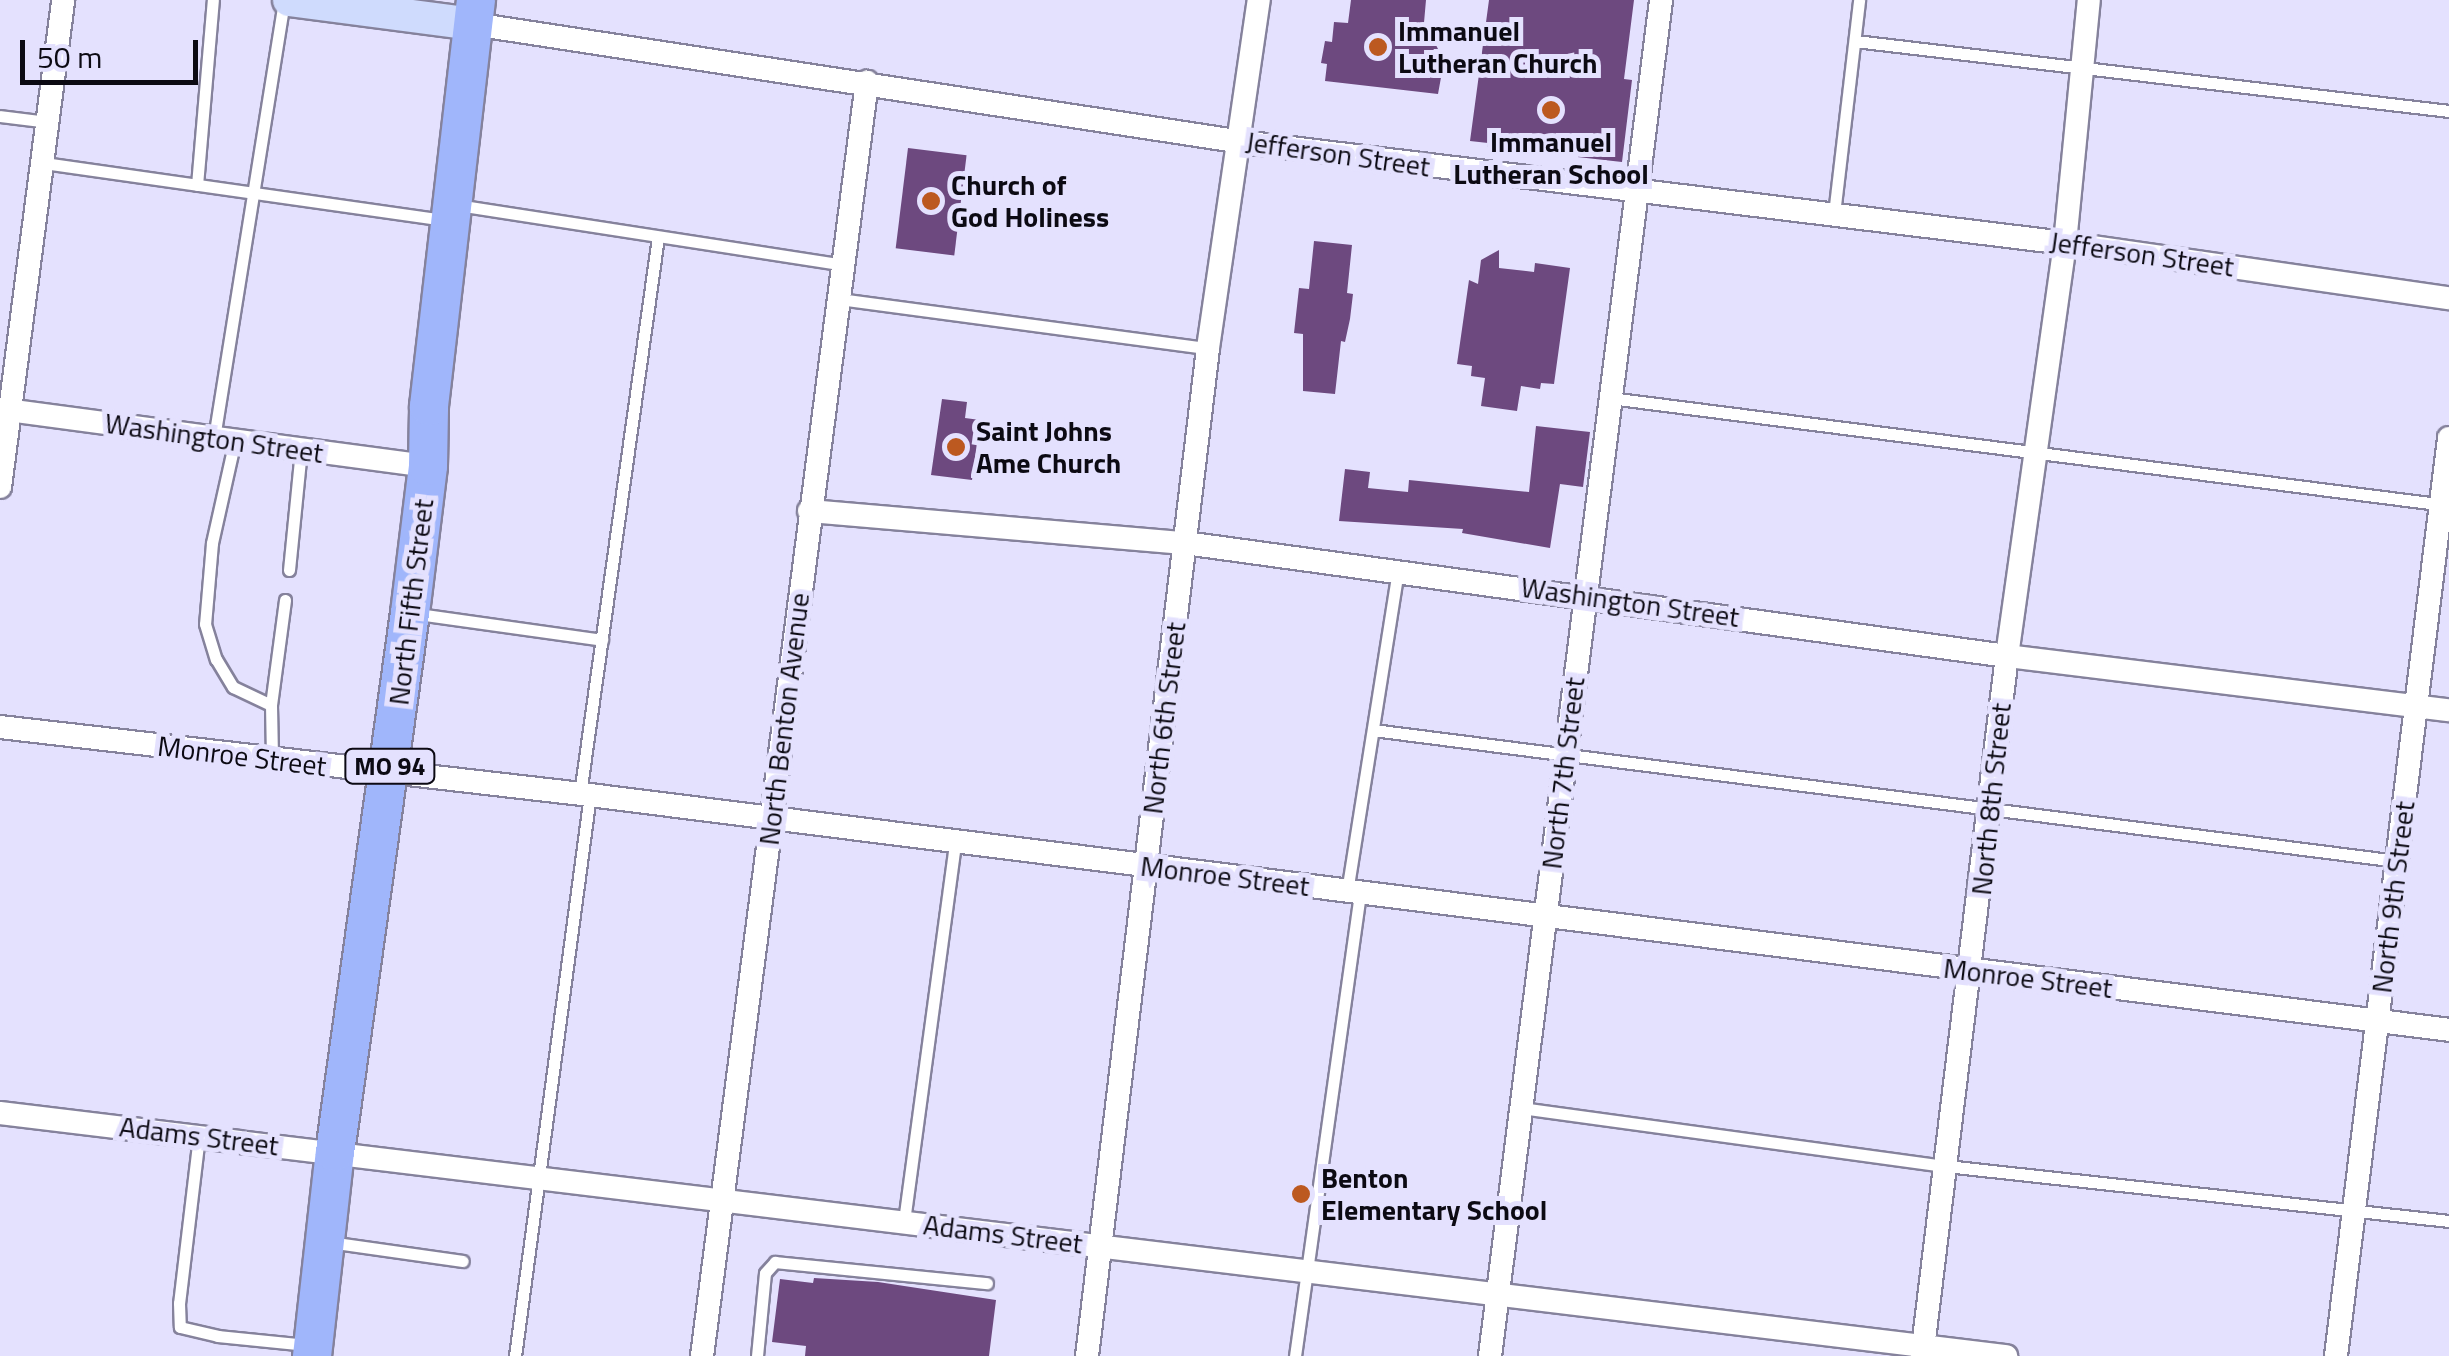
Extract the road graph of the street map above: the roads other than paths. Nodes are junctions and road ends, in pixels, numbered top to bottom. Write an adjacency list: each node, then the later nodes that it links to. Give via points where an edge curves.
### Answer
1 (63, 0): 14 (street)
2 (213, 0): 17 (lane)
3 (287, 0): 8 (street, Jefferson Street); 19 (lane)
4 (1259, 0): 15 (street, North 6th Street)
5 (1661, 0): 18 (street, North 7th Street)
6 (1860, 0): 9 (lane)
7 (2089, 0): 10 (street, North 8th Street)
8 (475, 12): 11 (street, Jefferson Street); 20 (main road, North Fifth Street / MO 94)
9 (1854, 41): 10 (lane); 21 (lane)
10 (2082, 66): 12 (lane); 23 (street, North 8th Street)
11 (867, 82): 15 (street, Jefferson Street); 24 (street, North Benton Avenue)
12 (2449, 111)
13 (0, 116): 14 (lane)
14 (48, 122): 16 (street)
15 (1242, 142): 18 (street, Jefferson Street); 27 (street, North 6th Street)
16 (44, 163): 17 (lane); 29 (street)
17 (196, 185): 19 (lane)
18 (1636, 190): 21 (street, Jefferson Street); 28 (street, North 7th Street)
19 (257, 194): 20 (lane); 31 (lane)
20 (450, 212): 22 (lane); 34 (main road, North Fifth Street / MO 94)
21 (1834, 214): 23 (street, Jefferson Street)
22 (658, 236): 24 (lane); 44 (lane)
23 (2064, 243): 25 (street, Jefferson Street); 33 (street, North 8th Street)
24 (844, 264): 26 (street, North Benton Avenue)
25 (2449, 298)
26 (839, 300): 27 (lane); 37 (street, North Benton Avenue)
27 (1208, 348): 38 (street, North 6th Street)
28 (1610, 398): 33 (lane); 41 (street, North 7th Street)
29 (5, 410): 31 (street, Washington Street); 35 (street)
30 (2449, 438): 36 (street, North 9th Street)
31 (224, 439): 32 (street, Washington Street); 46 (lane, via 205,624 233,687)
32 (302, 449): 34 (street, Washington Street); 39 (lane)
33 (2038, 456): 36 (lane); 45 (street, North 8th Street)
34 (428, 466): 43 (main road, North Fifth Street / MO 94)
35 (0, 488)
36 (2444, 505): 47 (street, North 9th Street)
37 (809, 512): 38 (street, Washington Street); 56 (street, North Benton Avenue)
38 (1185, 543): 40 (street, Washington Street); 59 (street, North 6th Street)
39 (289, 570)
40 (1398, 570): 41 (street, Washington Street); 50 (lane)
41 (1585, 594): 45 (street, Washington Street); 51 (street, North 7th Street)
42 (285, 600): 46 (lane)
43 (410, 612): 44 (lane); 53 (main road, North Fifth Street / MO 94)
44 (602, 640): 54 (lane)
45 (2007, 656): 47 (street, Washington Street); 55 (street, North 8th Street)
46 (271, 705): 52 (lane)
47 (2418, 706): 48 (street, Washington Street); 58 (street, North 9th Street)
48 (2449, 710)
49 (0, 727): 52 (street, Monroe Street)
50 (1373, 730): 51 (lane); 60 (lane)
51 (1565, 754): 55 (lane); 61 (street, North 7th Street)
52 (272, 759): 53 (street, Monroe Street)
53 (390, 773): 54 (street, Monroe Street); 68 (main road, North Fifth Street / MO 94)
54 (585, 795): 56 (street, Monroe Street); 70 (lane)
55 (1989, 811): 58 (lane); 62 (street, North 8th Street)
56 (772, 819): 57 (street, Monroe Street); 71 (street, North Benton Avenue)
57 (956, 842): 59 (street, Monroe Street); 74 (lane)
58 (2397, 861): 63 (street, North 9th Street)
59 (1146, 866): 60 (street, Monroe Street); 76 (street, North 6th Street)
60 (1354, 893): 61 (street, Monroe Street); 78 (lane)
61 (1544, 917): 62 (street, Monroe Street); 65 (street, North 7th Street)
62 (1971, 972): 63 (street, Monroe Street); 69 (street, North 8th Street)
63 (2376, 1020): 64 (street, Monroe Street); 72 (street, North 9th Street)
64 (2449, 1030)
65 (1521, 1108): 69 (lane); 80 (street, North 7th Street)
66 (0, 1112): 67 (street, Adams Street)
67 (199, 1136): 68 (street, Adams Street); 81 (lane, via 180,1327)
68 (335, 1152): 70 (street, Adams Street); 75 (main road, North Fifth Street / MO 94)
69 (1946, 1166): 72 (lane); 82 (street, North 8th Street)
70 (536, 1176): 71 (street, Adams Street); 83 (lane)
71 (722, 1199): 74 (street, Adams Street); 84 (street, North Benton Avenue)
72 (2355, 1209): 73 (lane); 90 (street, North 9th Street)
73 (2449, 1221)
74 (904, 1222): 76 (street, Adams Street)
75 (325, 1242): 77 (lane); 81 (main road, North Fifth Street / MO 94)
76 (1100, 1246): 78 (street, Adams Street); 86 (street, North 6th Street)
77 (463, 1261)
78 (1307, 1271): 80 (street, Adams Street); 87 (lane)
79 (988, 1283): 85 (lane, via 775,1262 765,1273)
80 (1498, 1294): 82 (street, Adams Street); 88 (street, North 7th Street)
81 (313, 1351)
82 (1923, 1351): 89 (street, Adams Street)
83 (514, 1356)
84 (702, 1356)
85 (757, 1356)
86 (1087, 1356)
87 (1295, 1356)
88 (1490, 1356)
89 (2006, 1356)
90 (2336, 1356)

